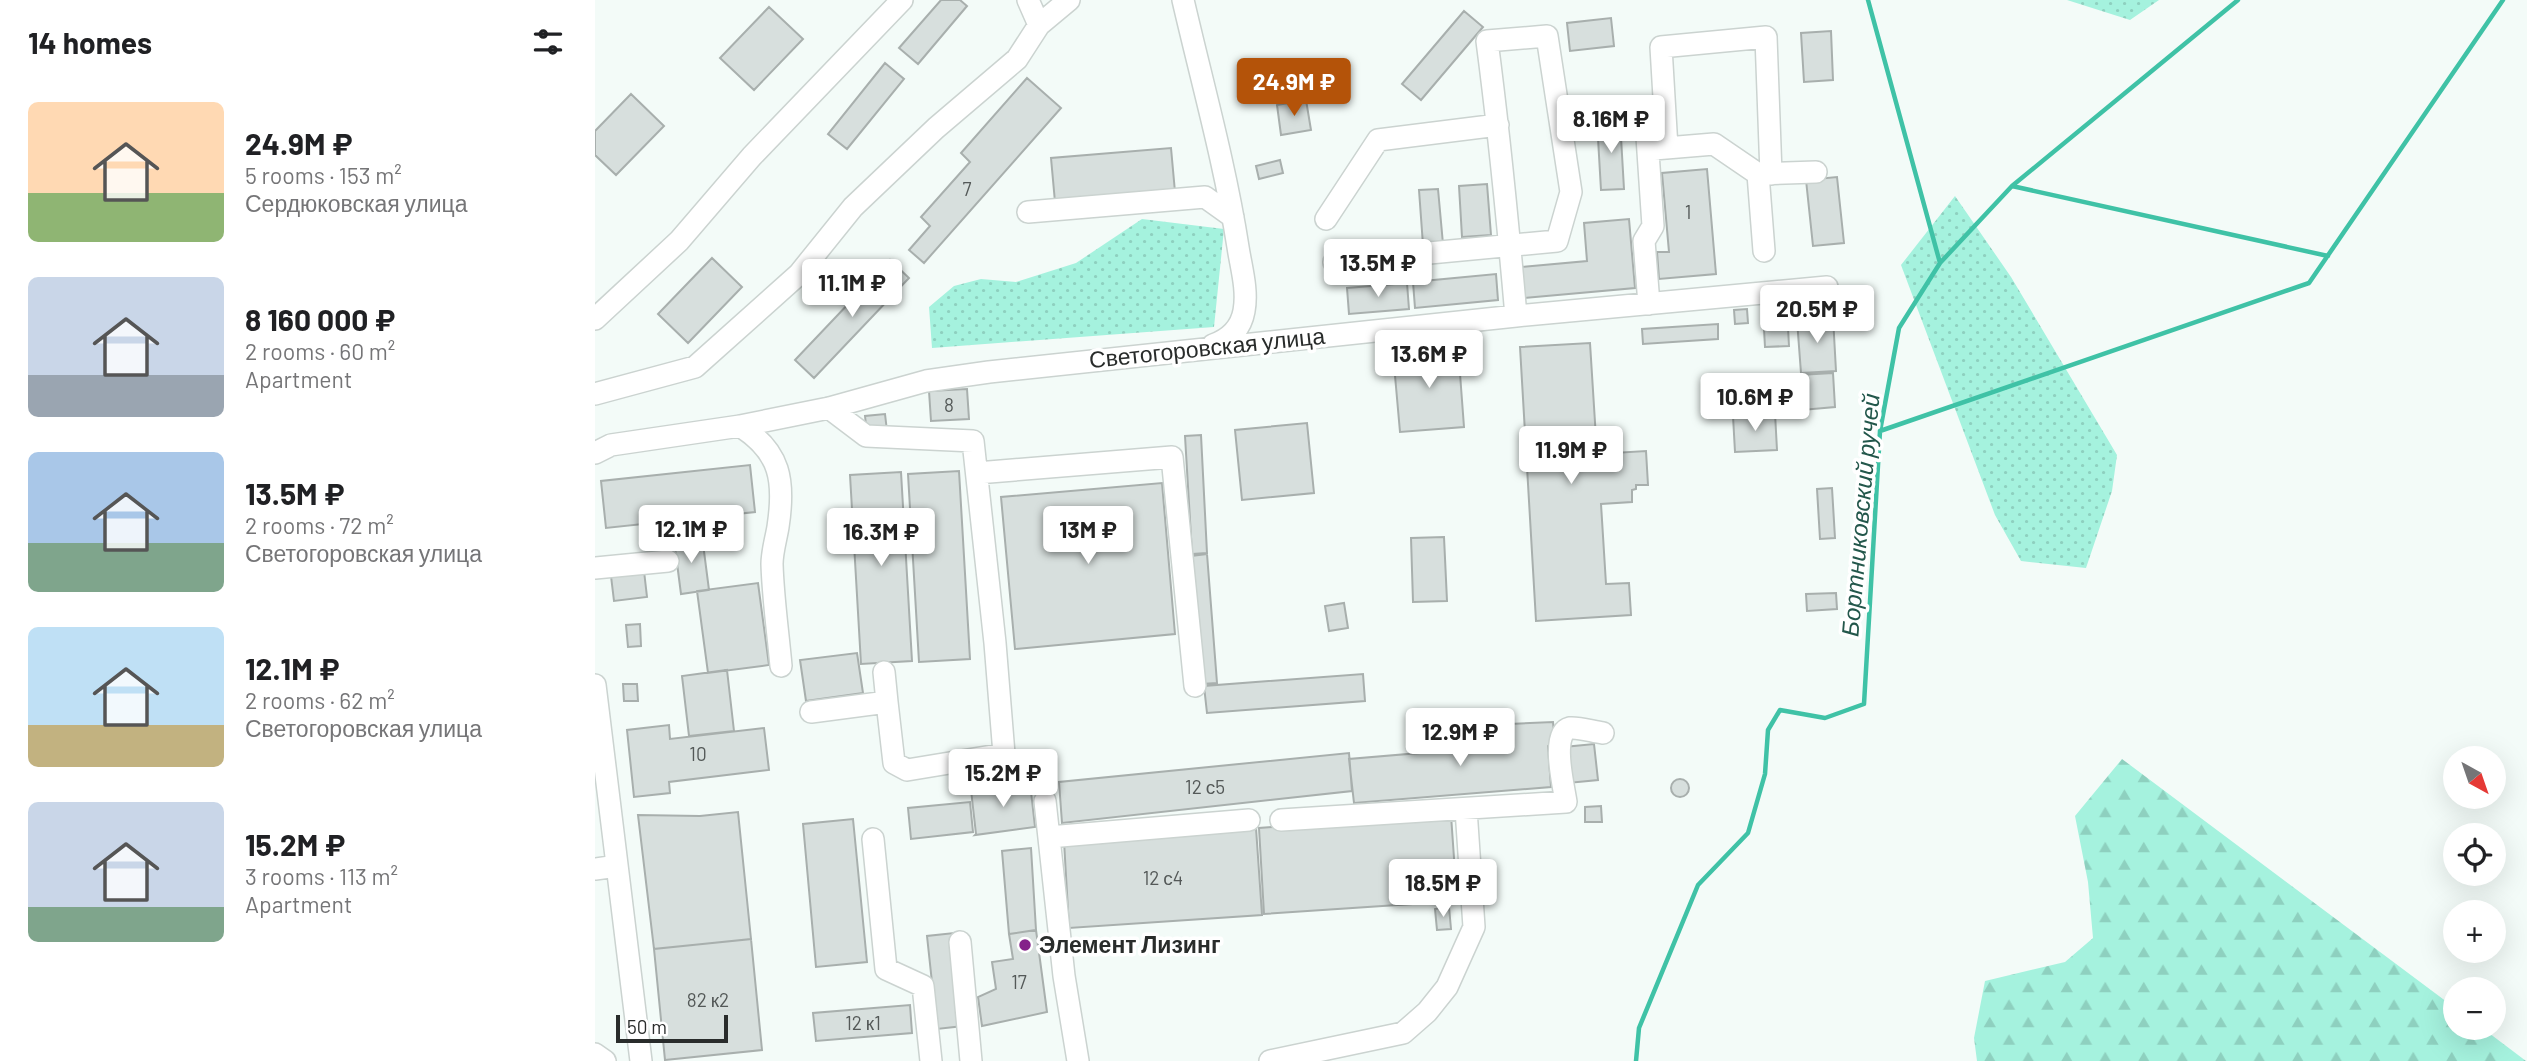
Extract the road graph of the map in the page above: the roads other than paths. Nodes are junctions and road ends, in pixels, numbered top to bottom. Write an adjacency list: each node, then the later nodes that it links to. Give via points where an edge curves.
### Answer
1 (902, 0): 20 (street, via 752,156 679,241)
2 (1028, 0): 5 (street)
3 (1069, 0): 5 (street)
4 (1183, 0): 12 (street)
5 (1039, 26): 22 (street, via 1017,59 853,207 799,274 695,367)
6 (1646, 122): 8 (street)
7 (1498, 125): 13 (street, via 1378,140); 14 (street); 14 (street, via 1487,41 1547,36 1571,192 1557,240)
8 (1658, 149): 10 (street, via 1714,144); 10 (street, via 1661,47 1766,37); 18 (street, via 1653,226 1644,241)
9 (1816, 172): 10 (street)
10 (1765, 174): 15 (street)
11 (1028, 212): 12 (street, via 1205,197)
12 (1233, 217): 21 (street, via 1245,307 1231,335)
13 (1326, 219)
14 (1510, 245): 16 (street); 19 (street)
15 (1763, 251)
16 (1334, 262)
17 (1827, 287): 18 (street, Светогоровская улица)
18 (1649, 304): 19 (street, Светогоровская улица)
19 (1516, 316): 21 (street, Светогоровская улица)
20 (595, 319)
21 (1205, 348): 23 (street, Светогоровская улица, via 926,381)
22 (595, 394)
23 (829, 408): 24 (street, Светогоровская улица); 26 (street, via 866,436 973,441)
24 (740, 426): 25 (street, Светогоровская улица, via 611,445); 29 (street, via 756,436 778,465 779,518 772,562)
25 (595, 453)
26 (977, 473): 32 (street, via 1171,457); 33 (street, via 1004,754 907,770 894,763)
27 (668, 561): 28 (street)
28 (595, 568)
29 (781, 666)
30 (884, 672): 33 (street)
31 (595, 685): 42 (street)
32 (1195, 686)
33 (887, 702): 34 (street)
34 (811, 712)
35 (1603, 733): 37 (street, via 1570,728 1564,732 1558,746 1566,802)
36 (1045, 802): 40 (street)
37 (1466, 809): 39 (street); 51 (street, via 1474,927 1447,987 1403,1033)
38 (1249, 820): 40 (street)
39 (1281, 820)
40 (1049, 837): 50 (street, via 1064,976)
41 (873, 839): 48 (street, via 886,969 923,986)
42 (617, 866): 43 (street); 47 (street)
43 (595, 869)
44 (960, 942): 49 (street)
45 (595, 1054): 46 (street)
46 (605, 1061)
47 (641, 1061)
48 (931, 1061)
49 (971, 1061)
50 (1079, 1061)
51 (1270, 1061)

